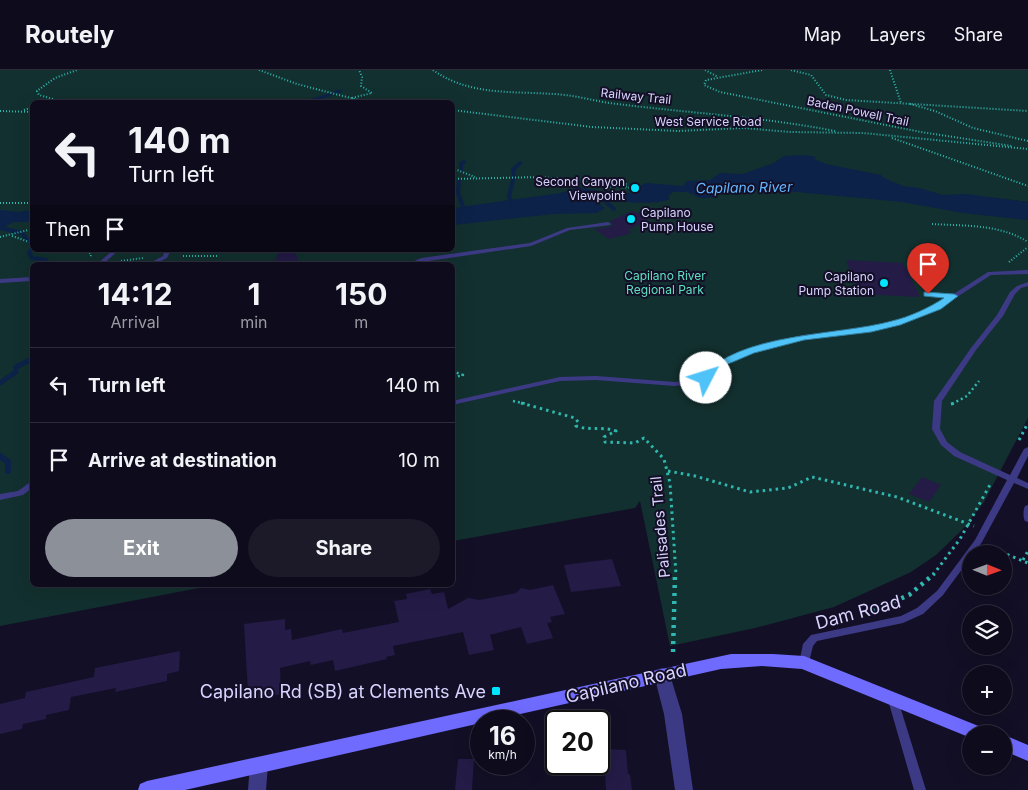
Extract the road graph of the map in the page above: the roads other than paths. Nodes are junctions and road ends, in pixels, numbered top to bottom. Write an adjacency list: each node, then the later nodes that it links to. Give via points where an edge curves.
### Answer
1 (608, 224): 6 (lane, via 569,229 531,244)
2 (114, 252): 4 (lane)
3 (167, 252): 5 (lane)
4 (102, 262)
5 (155, 262)
6 (416, 262)
7 (1028, 272): 12 (lane, via 990,273)
8 (30, 279): 9 (lane)
9 (0, 281)
10 (1028, 284): 15 (lane, via 1012,293 996,321 938,401 936,430 944,443 957,454)
11 (928, 294): 12 (lane)
12 (954, 296): 13 (lane, via 938,307 896,323 803,337 750,351 724,362 706,378 694,382 560,379)
13 (455, 402)
14 (1028, 449): 15 (lane, Dam Road)
15 (1012, 479): 16 (lane); 21 (lane, Dam Road, via 984,530 940,594 920,611 903,618 814,638 808,644)
16 (1028, 486)
17 (30, 487): 18 (lane)
18 (0, 497)
19 (1028, 508): 20 (lane)
20 (1028, 519)
21 (804, 663): 22 (main road, Capilano Road, via 748,659); 23 (main road, Capilano Road)
22 (662, 675): 27 (main road, Capilano Road); 30 (street, via 673,714)
23 (893, 700): 24 (main road, Capilano Road); 31 (lane)
24 (962, 727)
25 (1012, 746): 26 (main road)
26 (1028, 753)
27 (259, 765): 28 (main road, Capilano Road); 29 (street)
28 (147, 790)
29 (257, 790)
30 (684, 790)
31 (920, 790)

